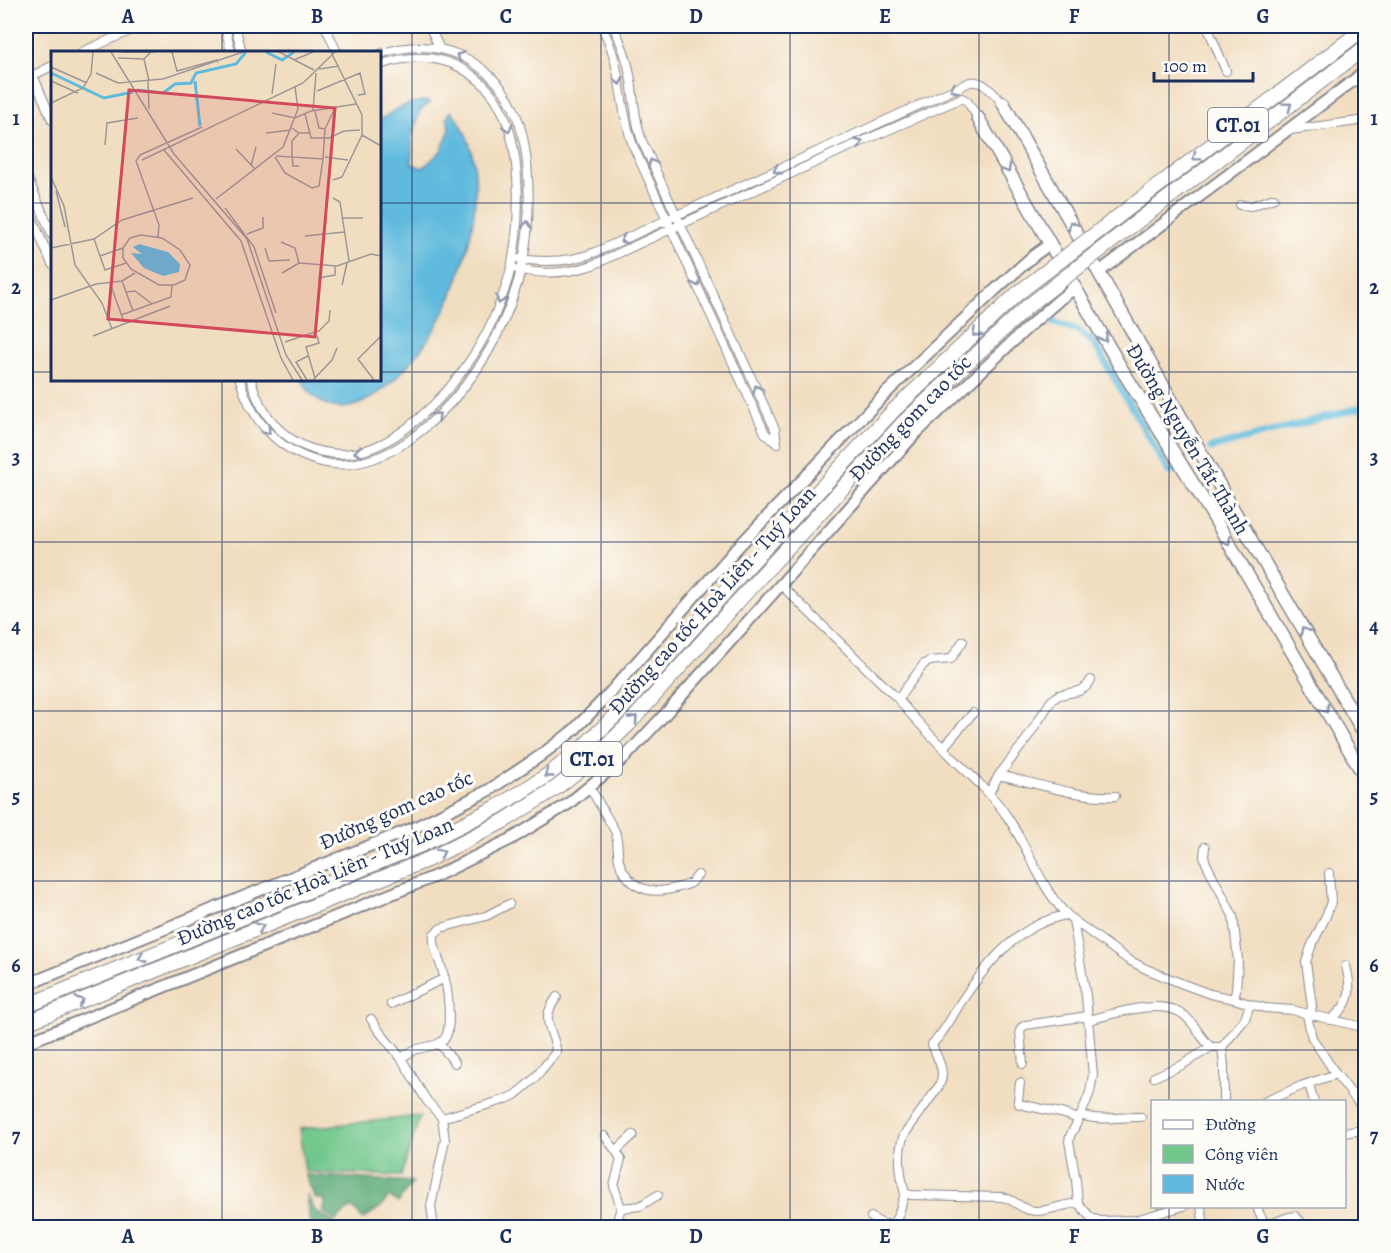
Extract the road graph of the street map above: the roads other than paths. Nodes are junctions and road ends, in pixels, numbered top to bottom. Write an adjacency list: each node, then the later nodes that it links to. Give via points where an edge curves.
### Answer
1 (141, 26): 12 (street)
2 (225, 26): 13 (street)
3 (236, 26): 14 (street)
4 (325, 26): 15 (street)
5 (429, 26): 11 (street)
6 (602, 26): 32 (street, one-way to 32, via 615,59 631,140)
7 (613, 26): 31 (street, one-way to 7, via 640,134 627,62)
8 (1207, 26): 19 (street)
9 (1362, 29): 78 (highway, Đường cao tốc Hoà Liên - Tuý Loan / CT.01, one-way to 78, bridge, via 1018,293 894,410 618,713 548,775 497,807 423,844)
10 (1365, 47): 83 (highway, Đường cao tốc Hoà Liên - Tuý Loan / CT.01, one-way to 10, bridge, via 429,859 504,821 556,788 628,724 904,422 1027,307)
11 (440, 49): 16 (street, via 408,47); 38 (street, one-way to 11, via 528,175 513,108 501,87 481,68)
12 (84, 51)
13 (231, 51)
14 (242, 51)
15 (337, 51)
16 (381, 54)
17 (381, 65): 37 (street, one-way to 37, via 418,57 448,62 475,77 496,100 510,131 517,180)
18 (51, 66): 21 (street)
19 (1226, 71)
20 (1365, 71): 26 (main road)
21 (29, 77): 23 (street)
22 (1003, 103): 31 (street, one-way to 31, via 983,84 970,82); 42 (main road, Đường Nguyễn Tất Thành, one-way to 22)
23 (51, 118)
24 (978, 118): 33 (street, one-way to 24, via 962,98); 36 (main road, Đường Nguyễn Tất Thành, one-way to 36)
25 (1365, 120): 26 (street)
26 (1286, 131): 42 (main road)
27 (26, 174): 35 (street)
28 (1274, 198): 30 (street, via 1251,206)
29 (26, 204): 39 (street)
30 (1240, 205)
31 (677, 216): 32 (street); 33 (street)
32 (668, 220): 34 (street); 38 (street, one-way to 38, via 583,257)
33 (682, 225): 34 (street); 34 (street, one-way to 33, via 765,433 777,444 775,429)
34 (672, 230): 41 (street, via 579,269)
35 (51, 233)
36 (1050, 244): 43 (main road, Đường Nguyễn Tất Thành); 73 (main road, Đường gom cao tốc, via 884,395 737,548 607,696 574,730 540,756 489,790 416,827)
37 (513, 258): 38 (street); 40 (street)
38 (523, 260): 41 (street)
39 (51, 262)
40 (511, 268): 41 (street); 46 (street, one-way to 46, via 487,331)
41 (521, 270): 47 (street, via 497,336)
42 (1099, 272): 50 (main road, Đường Nguyễn Tất Thành)
43 (1075, 288): 51 (main road, Đường Nguyễn Tất Thành, one-way to 51); 52 (main road, Đường gom cao tốc, via 915,434)
44 (240, 381): 49 (street, one-way to 49, via 259,423)
45 (251, 381): 48 (street, via 266,416)
46 (448, 390): 47 (street); 48 (street, one-way to 48, via 398,435 370,450 332,454)
47 (456, 396): 49 (street, one-way to 47, via 333,464 376,459 414,437)
48 (302, 445): 49 (street)
49 (297, 454)
50 (1230, 504): 51 (main road); 54 (main road, Đường Nguyễn Tất Thành, one-way to 50)
51 (1212, 514): 56 (main road, Đường Nguyễn Tất Thành, one-way to 56)
52 (781, 585): 57 (street); 63 (main road, Đường gom cao tốc, via 625,757)
53 (963, 641): 57 (street, via 951,659 924,664)
54 (1332, 678): 56 (main road); 59 (main road, Đường Nguyễn Tất Thành)
55 (1091, 680): 61 (street, via 1079,691 1051,701)
56 (1313, 688): 62 (main road, Đường Nguyễn Tất Thành, one-way to 62)
57 (898, 699): 60 (street)
58 (973, 713): 60 (street)
59 (1365, 736)
60 (943, 748): 64 (street)
61 (999, 774): 64 (street); 65 (street, via 1083,794)
62 (1365, 779)
63 (589, 786): 68 (street, via 615,831 618,861 632,882 653,892 691,883); 85 (main road, Đường gom cao tốc, via 511,839 438,875)
64 (989, 793): 70 (street)
65 (1115, 796)
66 (1205, 848): 75 (street, via 1206,863 1233,916 1238,960)
67 (1329, 873): 79 (street, via 1331,902 1306,962 1312,1006)
68 (698, 875)
69 (509, 904): 72 (street, via 481,918 436,931 433,937)
70 (1070, 918): 75 (street, via 1146,969 1210,994); 80 (street); 109 (street, via 1050,918 999,952 932,1044 943,1079 902,1140 900,1164)
71 (1346, 966): 82 (street, via 1348,999)
72 (445, 978): 76 (street); 86 (street, via 448,1031)
73 (26, 985)
74 (557, 997): 101 (street, via 547,1019 556,1052 528,1085 510,1098)
75 (1234, 999): 77 (street)
76 (391, 1004)
77 (1250, 1004): 79 (street); 88 (street, via 1245,1019)
78 (26, 1006)
79 (1306, 1015): 82 (street); 92 (street, via 1312,1038)
80 (1088, 1018): 87 (street, via 1168,1007 1182,1014); 91 (street, via 1022,1027); 99 (street, via 1093,1081)
81 (371, 1019): 89 (street)
82 (1330, 1020): 84 (street)
83 (26, 1023)
84 (1365, 1028)
85 (26, 1043)
86 (438, 1044): 89 (street); 90 (street)
87 (1211, 1047): 88 (street); 93 (street)
88 (1222, 1047): 96 (street)
89 (401, 1058): 101 (street)
90 (455, 1063)
91 (1023, 1064)
92 (1336, 1074): 95 (street); 102 (street, via 1360,1106)
93 (1154, 1077)
94 (1020, 1083): 99 (street, via 1019,1104)
95 (1309, 1084): 97 (street); 98 (street)
96 (1224, 1100)
97 (1267, 1100)
98 (1314, 1100)
99 (1080, 1117): 100 (street); 111 (street, via 1069,1141)
100 (1141, 1117)
101 (442, 1118): 118 (street, via 445,1140 431,1206)
102 (1364, 1118): 103 (street)
103 (1361, 1130): 104 (street); 108 (street)
104 (1346, 1133)
105 (605, 1136): 107 (street)
106 (633, 1136): 107 (street)
107 (616, 1151): 112 (street, via 621,1159 614,1186)
108 (1365, 1160)
109 (905, 1193): 111 (street, via 1002,1197 1035,1210); 116 (street, via 892,1224 882,1224)
110 (658, 1195): 112 (street, via 640,1206)
111 (1078, 1203): 117 (street)
112 (621, 1208): 119 (street)
113 (1177, 1208): 117 (street, via 1135,1221)
114 (1201, 1208): 121 (street)
115 (1258, 1208): 122 (street, via 1268,1224 1295,1216)
116 (871, 1217)
117 (1091, 1218): 120 (street)
118 (434, 1227)
119 (620, 1227)
120 (1091, 1227)
121 (1204, 1227)
122 (1307, 1227)

